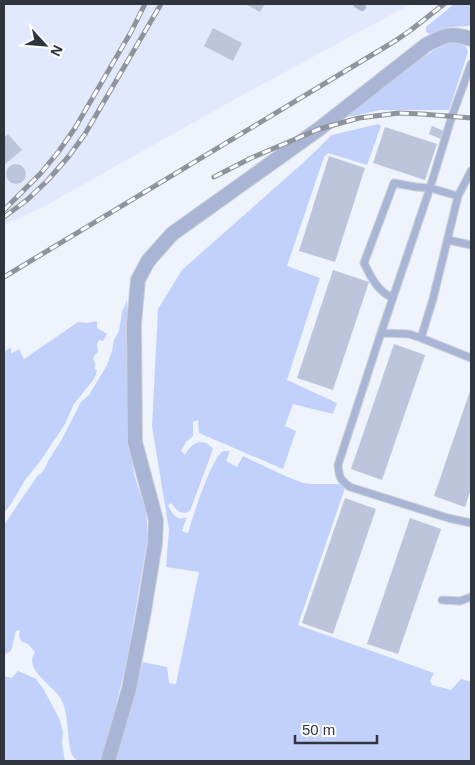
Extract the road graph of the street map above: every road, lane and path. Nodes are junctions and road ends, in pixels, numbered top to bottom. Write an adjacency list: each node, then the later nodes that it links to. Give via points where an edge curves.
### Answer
1 (471, 39): 15 (street, via 444,36 426,45 319,129 172,234 148,261 138,280 134,323 135,442 156,520 155,544 129,689)
2 (471, 64): 4 (lane)
3 (471, 171): 5 (lane)
4 (430, 188): 5 (lane); 8 (lane); 8 (lane, via 394,183 364,263 380,290)
5 (458, 196): 6 (lane)
6 (448, 240): 7 (lane); 10 (lane)
7 (471, 244)
8 (393, 298): 9 (lane)
9 (381, 334): 10 (lane, via 409,334); 12 (lane, via 338,466 339,476 350,487)
10 (421, 338): 11 (lane)
11 (471, 358)
12 (471, 524)
13 (471, 597): 14 (lane, via 460,601)
14 (442, 600)
15 (108, 761)

